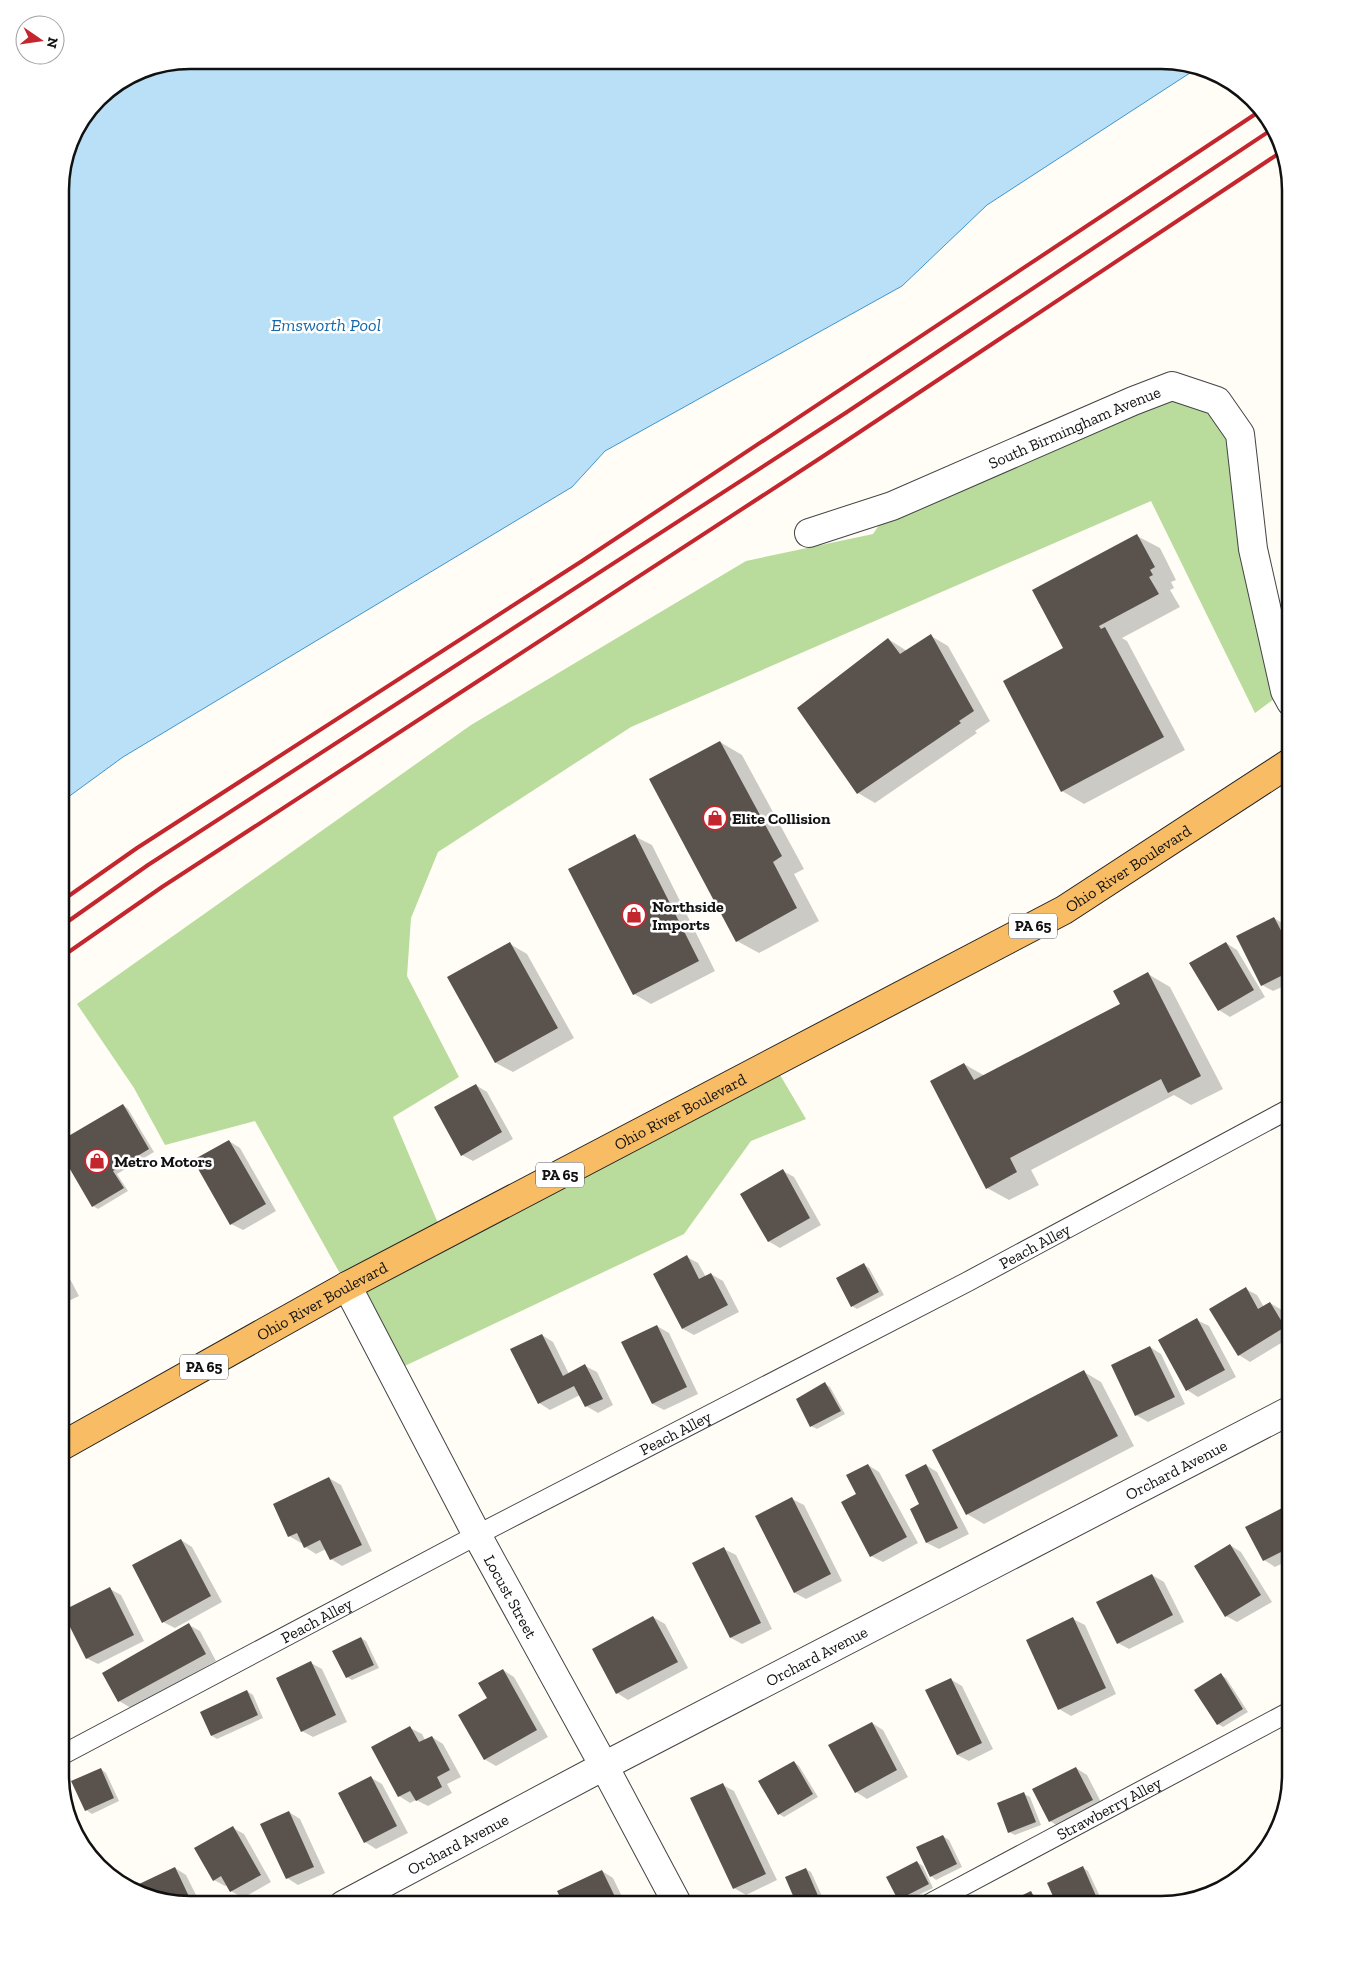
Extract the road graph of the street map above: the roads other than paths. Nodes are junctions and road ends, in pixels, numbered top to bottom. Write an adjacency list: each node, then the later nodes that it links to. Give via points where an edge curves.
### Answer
1 (809, 533): 2 (street, South Birmingham Avenue, via 892,506 1172,386 1217,401 1240,434 1253,549)
2 (1282, 682)
3 (1282, 768): 5 (highway, Ohio River Boulevard / PA 65, via 1064,910)
4 (1282, 1113): 8 (lane, Peach Alley, via 967,1282)
5 (347, 1286): 7 (highway, Ohio River Boulevard / PA 65); 8 (street, Locust Street)
6 (1282, 1415): 11 (street, Orchard Avenue)
7 (69, 1442)
8 (477, 1535): 10 (lane, Peach Alley); 11 (street, Locust Street)
9 (1282, 1716): 14 (lane, Strawberry Alley)
10 (69, 1751)
11 (604, 1766): 12 (street, Orchard Avenue); 13 (street, Locust Street)
12 (361, 1896)
13 (673, 1896)
14 (944, 1896)

